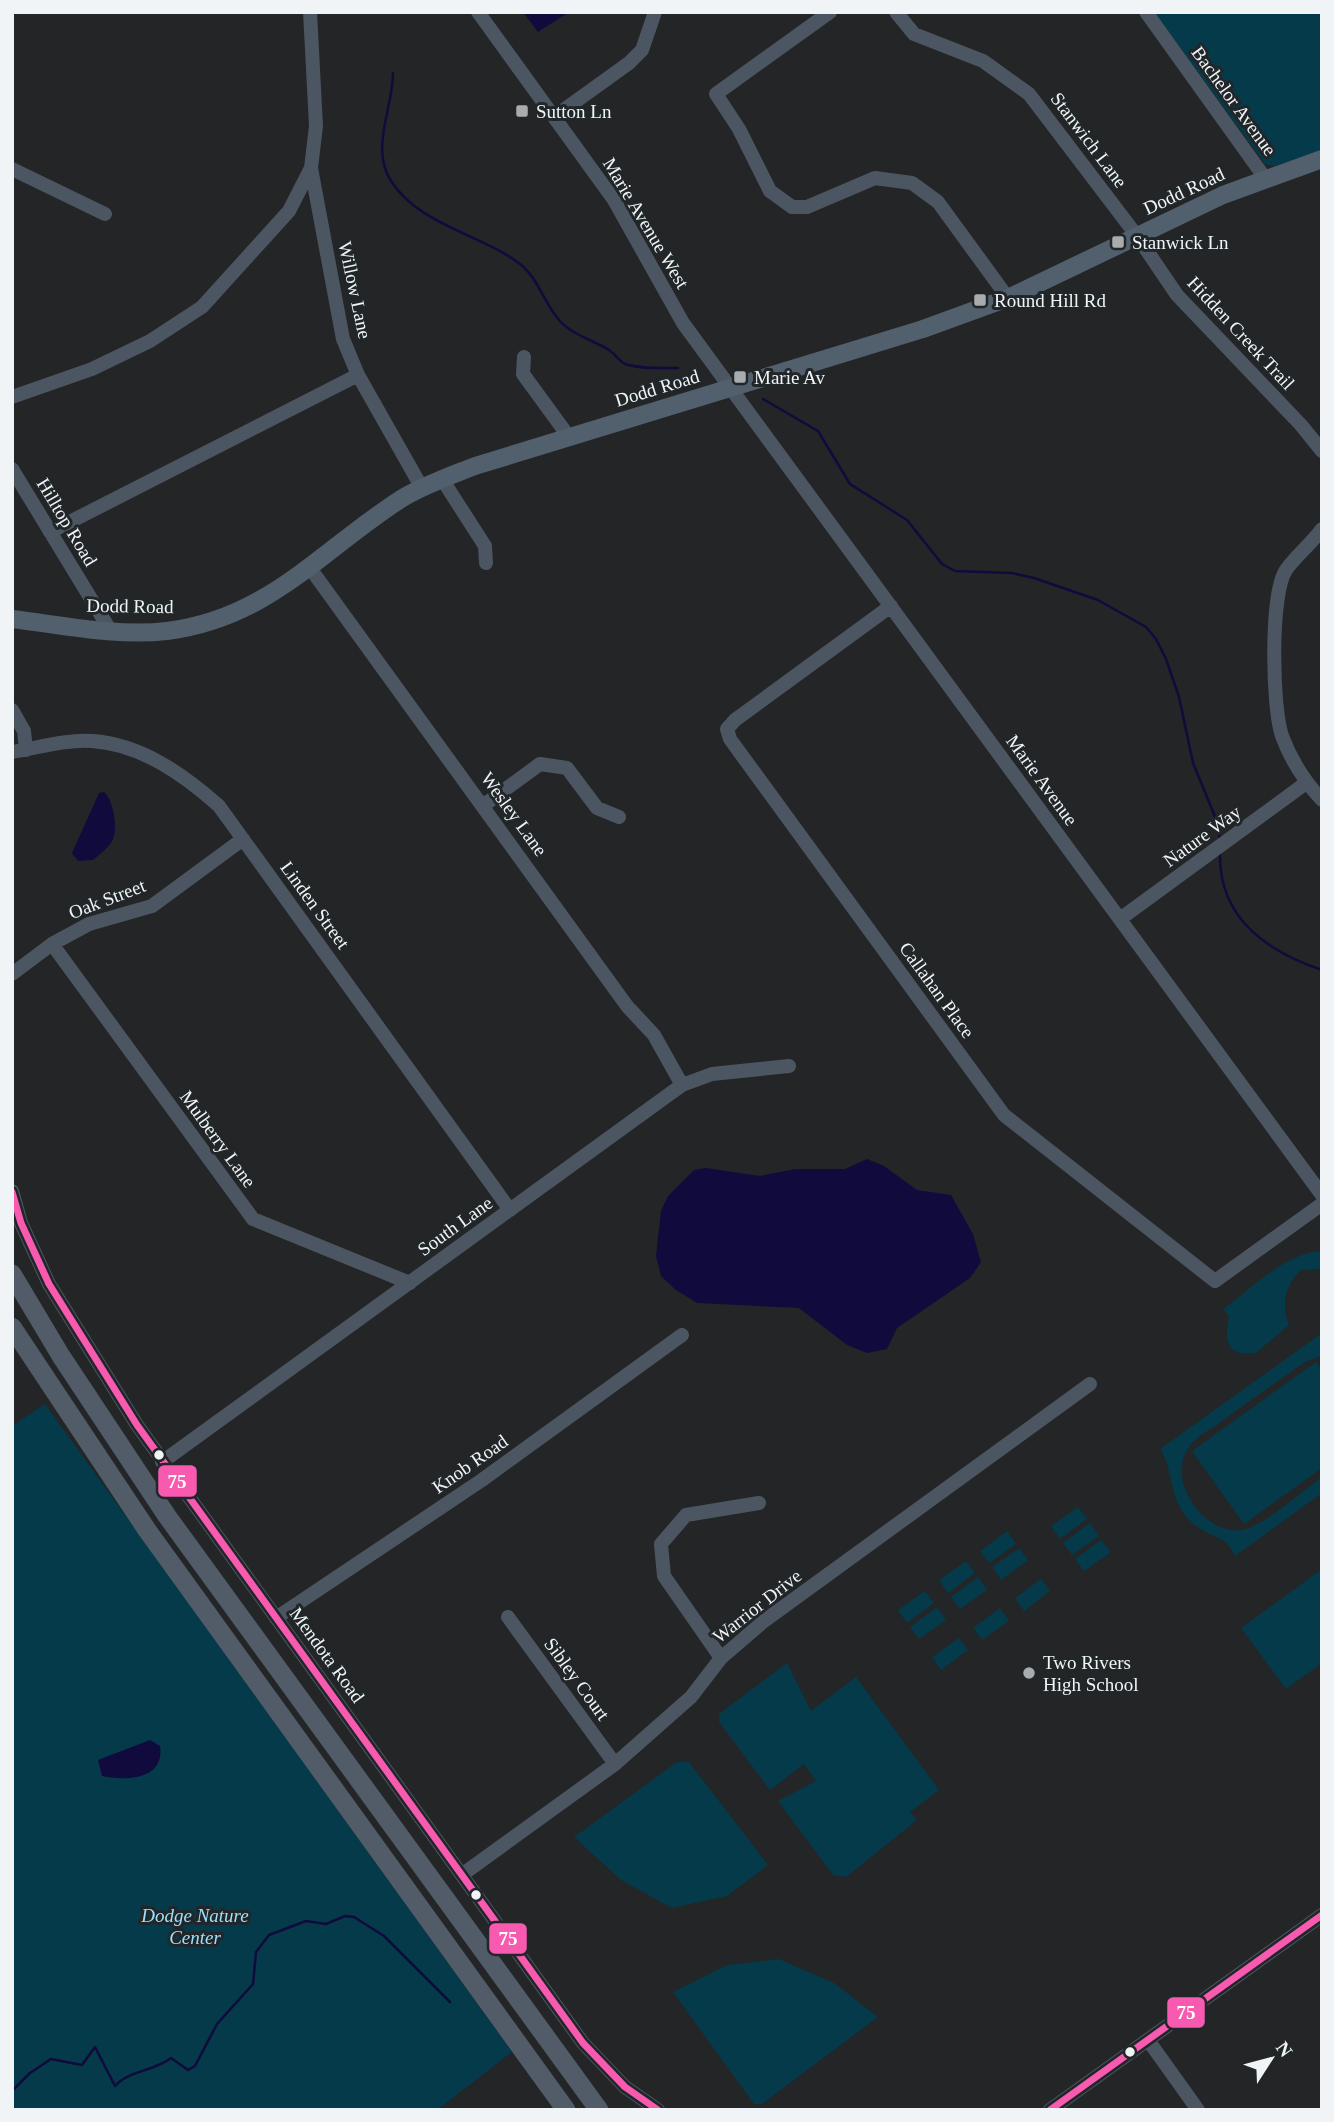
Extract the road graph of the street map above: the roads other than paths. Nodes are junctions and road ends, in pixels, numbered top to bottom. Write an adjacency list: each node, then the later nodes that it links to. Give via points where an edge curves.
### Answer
1 (310, 12): 9 (street, via 317,103)
2 (478, 12): 7 (street, Marie Avenue West)
3 (655, 12): 7 (street, via 642,50)
4 (830, 12): 14 (street, via 716,94 739,128 770,191 792,208 807,207 875,178 912,183 937,202)
5 (896, 12): 13 (street, Stanwich Lane, via 914,34 983,61 1029,94)
6 (1146, 12): 11 (street, Bachelor Avenue)
7 (554, 117): 17 (street, Marie Avenue West, via 614,200 683,323)
8 (1322, 159): 11 (main road, Dodd Road)
9 (311, 168): 16 (street, Willow Lane, via 343,339); 18 (street, via 289,211 202,307 150,341 92,369)
10 (12, 169): 12 (street)
11 (1265, 178): 13 (main road, Dodd Road)
12 (105, 214)
13 (1137, 236): 14 (main road, Dodd Road); 20 (street, Hidden Creek Trail, via 1177,295)
14 (1008, 298): 17 (main road, Dodd Road)
15 (524, 357): 19 (street, via 523,374)
16 (358, 375): 23 (street, Willow Lane); 25 (street)
17 (730, 388): 19 (main road, Dodd Road); 28 (street, Marie Avenue)
18 (12, 397)
19 (569, 437): 22 (main road, Dodd Road)
20 (1322, 451)
21 (12, 469): 25 (street, Hilltop Road)
22 (442, 479): 23 (main road, Dodd Road); 26 (street, via 485,546)
23 (422, 488): 27 (main road, Dodd Road, via 383,511)
24 (1322, 529): 33 (street, via 1286,570 1276,598 1275,697 1281,733)
25 (50, 532): 30 (street, Hilltop Road)
26 (486, 563)
27 (310, 568): 30 (main road, Dodd Road, via 264,600 215,622 165,632); 35 (street, Wesley Lane)
28 (891, 606): 38 (street, Marie Avenue); 45 (street, Callahan Place, via 735,720 727,730 730,739 1004,1115 1215,1281)
29 (12, 619): 30 (main road, Dodd Road)
30 (110, 630)
31 (12, 710): 32 (street, via 24,731)
32 (19, 751): 37 (street, Linden Street, via 92,741 155,758 219,806)
33 (1306, 783): 34 (street); 38 (street, Nature Way)
34 (1322, 800)
35 (484, 805): 36 (street, via 540,764 566,768 597,808); 42 (street, Wesley Lane, via 628,1006 654,1035)
36 (619, 817)
37 (243, 839): 39 (street, Oak Street, via 152,906 89,924); 46 (street, Linden Street)
38 (1120, 919): 44 (street, Marie Avenue)
39 (52, 944): 40 (street, Oak Street); 48 (street, Mulberry Lane, via 253,1219)
40 (12, 974)
41 (789, 1066): 42 (street, South Lane, via 712,1074)
42 (681, 1085): 46 (street, South Lane)
43 (12, 1191): 53 (street, Mendota Road, via 49,1284)
44 (1322, 1195)
45 (1322, 1204)
46 (510, 1210): 48 (street, South Lane)
47 (12, 1274): 54 (highway)
48 (410, 1283): 53 (street, South Lane)
49 (12, 1327): 51 (highway)
50 (682, 1335): 57 (street, Knob Road, via 482,1480)
51 (36, 1364): 54 (highway, via 49,1361 57,1367); 63 (highway, via 147,1530)
52 (1090, 1384): 58 (street, Warrior Drive, via 764,1621)
53 (162, 1462): 57 (street, Mendota Road)
54 (137, 1470): 64 (highway)
55 (759, 1503): 58 (street, via 686,1515 661,1544 664,1576)
56 (508, 1617): 59 (street, Sibley Court)
57 (276, 1618): 60 (street, Mendota Road)
58 (722, 1658): 59 (street, Warrior Drive, via 691,1697)
59 (615, 1764): 60 (street, Warrior Drive)
60 (463, 1874): 65 (street, Mendota Road, via 583,2043 625,2087)
61 (1322, 1915): 62 (street)
62 (1148, 2040): 66 (street); 67 (street)
63 (566, 2110)
64 (599, 2110)
65 (658, 2110)
66 (1050, 2110)
67 (1198, 2110)

